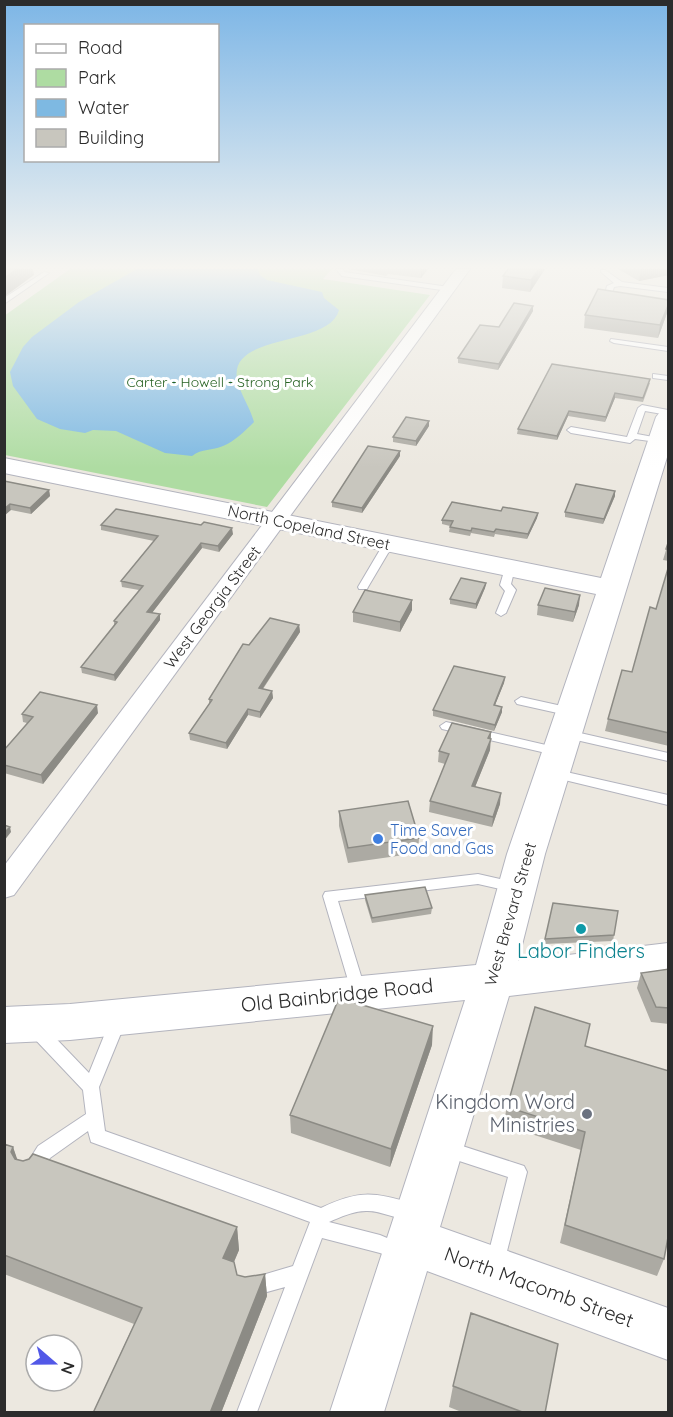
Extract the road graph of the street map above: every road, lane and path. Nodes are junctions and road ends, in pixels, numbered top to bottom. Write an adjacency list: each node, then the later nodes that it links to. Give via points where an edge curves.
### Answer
1 (414, 335): 9 (street, West Georgia Street)
2 (614, 341): 3 (lane)
3 (669, 349)
4 (656, 376): 5 (lane)
5 (669, 378)
6 (657, 426): 7 (lane, via 630,440); 13 (street, West Brevard Street)
7 (571, 430)
8 (4, 465): 9 (street, North Copeland Street)
9 (277, 520): 10 (street, North Copeland Street); 20 (street, West Georgia Street)
10 (389, 543): 11 (street, North Copeland Street); 12 (lane)
11 (510, 568): 13 (street, North Copeland Street); 14 (lane, via 505,585 511,590)
12 (363, 587)
13 (613, 589): 17 (street, West Brevard Street)
14 (501, 613)
15 (521, 701): 17 (lane)
16 (446, 726): 17 (lane)
17 (563, 743): 18 (lane); 19 (lane); 21 (street, West Brevard Street)
18 (669, 757)
19 (669, 800)
20 (4, 887)
21 (517, 887): 23 (street, West Brevard Street); 24 (lane, via 478,879 330,896)
22 (669, 960): 23 (street, Old Bainbridge Road)
23 (493, 979): 24 (street, Old Bainbridge Road); 29 (street, West Brevard Street)
24 (358, 993): 25 (street, Old Bainbridge Road)
25 (119, 1017): 26 (street, Old Bainbridge Road); 27 (lane)
26 (18, 1024): 27 (lane)
27 (91, 1087): 28 (lane)
28 (94, 1117): 30 (lane, via 44,1152); 31 (lane, via 97,1136)
29 (440, 1146): 32 (street, West Brevard Street); 33 (lane, via 518,1172)
30 (30, 1173)
31 (319, 1223): 32 (lane, via 380,1244); 32 (lane, via 357,1201 377,1203); 34 (lane)
32 (412, 1236): 33 (street, North Macomb Street); 38 (street, West Brevard Street)
33 (493, 1270): 36 (street, North Macomb Street)
34 (300, 1273): 35 (lane); 37 (lane)
35 (247, 1288)
36 (669, 1334)
37 (248, 1413)
38 (357, 1413)

